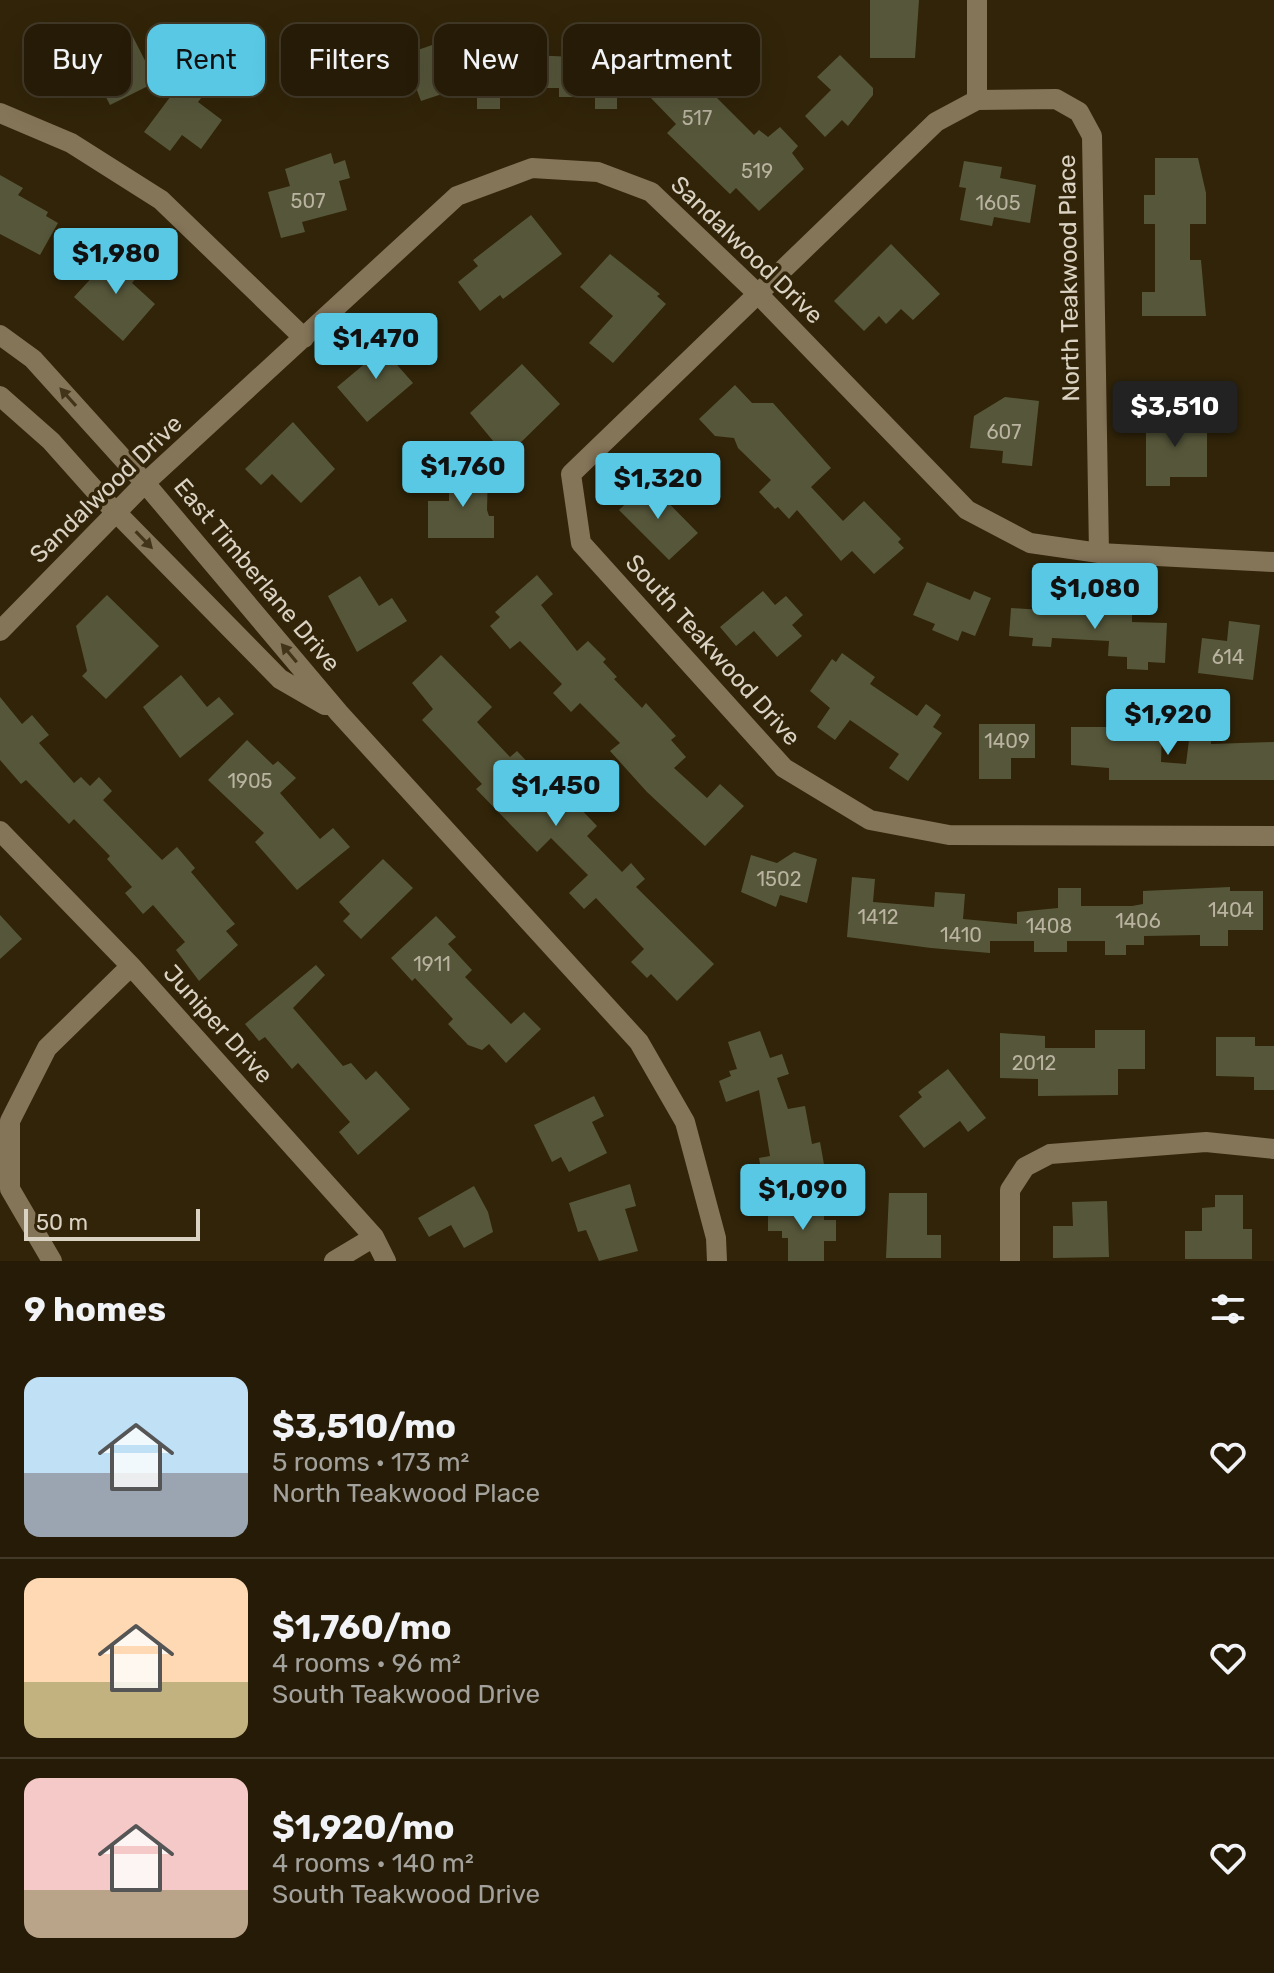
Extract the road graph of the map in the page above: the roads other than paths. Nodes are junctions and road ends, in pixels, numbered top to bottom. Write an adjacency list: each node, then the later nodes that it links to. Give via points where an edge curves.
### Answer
1 (977, 0): 2 (street)
2 (977, 100): 4 (street, via 936,122); 10 (street, North Teakwood Place, via 1056,99 1079,112 1092,136)
3 (0, 113): 6 (street, via 71,143 161,200)
4 (759, 295): 6 (street, Sandalwood Drive, via 651,192 598,172 532,168 457,196); 10 (street, Sandalwood Drive, via 967,510 1030,543); 15 (street, South Teakwood Drive, via 571,474 581,543 784,768 870,820 949,835)
5 (0, 335): 8 (street, East Timberlane Drive, one-way to 5, via 33,359)
6 (304, 338): 8 (street, Sandalwood Drive)
7 (0, 396): 9 (street, East Timberlane Drive, via 51,441)
8 (145, 483): 9 (street, Sandalwood Drive); 13 (street, East Timberlane Drive, one-way to 8)
9 (116, 512): 12 (street, Sandalwood Drive); 13 (street, East Timberlane Drive, one-way to 13, via 280,679)
10 (1099, 553): 11 (street, Sandalwood Drive)
11 (1274, 562)
12 (0, 631)
13 (339, 713): 22 (street, East Timberlane Drive, via 639,1042 685,1122 716,1238)
14 (0, 831): 16 (street, Juniper Drive)
15 (1274, 836)
16 (131, 966): 18 (street, Juniper Drive); 19 (street, via 47,1048 10,1121 10,1189)
17 (1274, 1149): 23 (street, via 1206,1142 1050,1154 1025,1167 1010,1190)
18 (374, 1237): 20 (street); 21 (street, Juniper Drive)
19 (52, 1261)
20 (334, 1261)
21 (386, 1261)
22 (717, 1261)
23 (1010, 1261)

